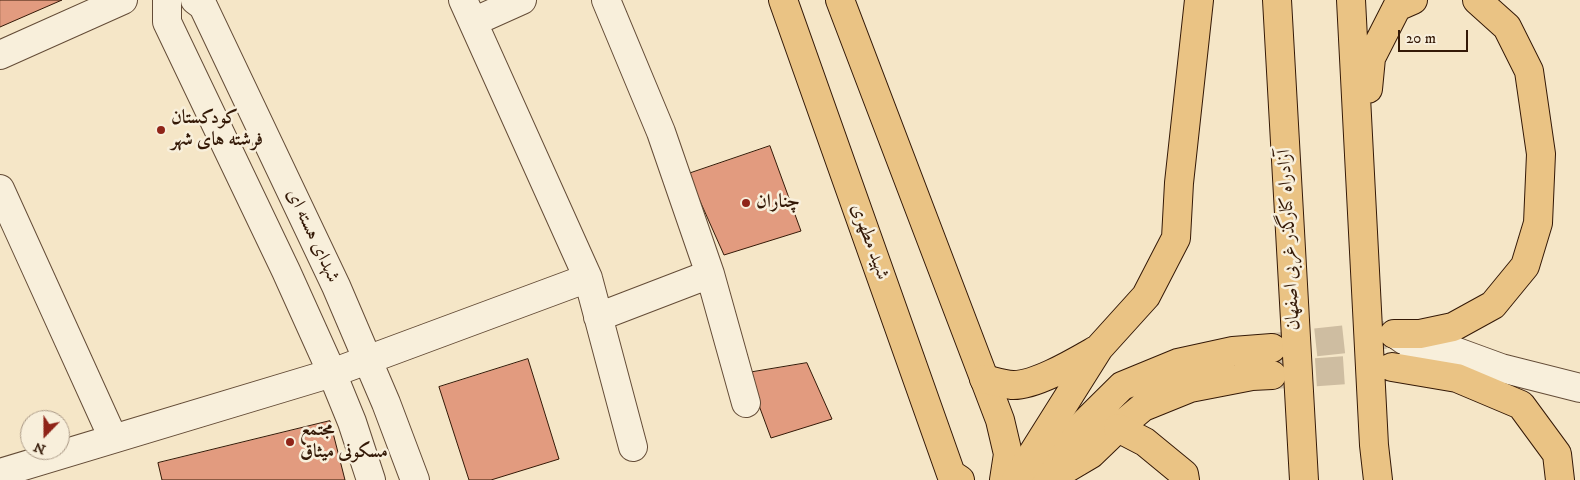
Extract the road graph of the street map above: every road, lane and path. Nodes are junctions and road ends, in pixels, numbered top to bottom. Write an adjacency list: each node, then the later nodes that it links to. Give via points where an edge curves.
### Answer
1 (123, 0): 14 (street)
2 (167, 0): 27 (street, شهدای هسته ای, via 167,22)
3 (195, 0): 23 (street, شهدای هسته ای, via 207,14 336,286)
4 (522, 0): 13 (street)
5 (606, 0): 17 (street, via 661,132)
6 (783, 0): 39 (main road, شهید مطهری, via 951,474)
7 (840, 0): 29 (main road)
8 (1199, 0): 21 (main road, via 1176,238 1146,296)
9 (1277, 0): 45 (main road, آزادراه کنارگذر غربی اصفهان)
10 (1351, 0): 15 (main road)
11 (1412, 0): 15 (main road, via 1397,7 1371,58)
12 (1477, 0): 20 (main road, via 1507,27 1529,71 1541,154 1538,223 1525,266 1493,305 1453,327 1420,334)
13 (468, 11): 18 (street)
14 (0, 56)
15 (1360, 178): 46 (main road)
16 (0, 189): 34 (street)
17 (710, 274): 19 (street); 32 (street)
18 (588, 278): 19 (street); 23 (street)
19 (598, 317): 35 (street)
20 (1394, 334): 26 (street, via 1404,340 1449,348)
21 (1100, 348): 29 (main road, via 1061,370 1029,382 1012,385); 41 (main road)
22 (1272, 348): 24 (main road, via 1233,351)
23 (367, 360): 27 (street); 38 (street, شهدای هسته ای)
24 (1178, 364): 31 (main road); 42 (main road, via 1122,386)
25 (1392, 367): 26 (street, via 1431,361); 47 (main road, via 1457,378 1521,404 1557,454)
26 (1501, 368): 30 (street)
27 (332, 372): 34 (street); 37 (street, شهدای هسته ای)
28 (1272, 375): 31 (main road)
29 (984, 379): 40 (main road, via 1000,420 1008,454)
30 (1580, 388)
31 (1184, 390): 33 (main road, via 1143,407)
32 (746, 403)
33 (1118, 428): 43 (main road, via 1091,454); 44 (main road, via 1145,442 1184,474)
34 (112, 438): 36 (street)
35 (633, 447)
36 (0, 473)
37 (371, 480)
38 (415, 480)
39 (960, 480)
40 (1004, 480)
41 (1016, 480)
42 (1027, 480)
43 (1047, 480)
44 (1186, 480)
45 (1304, 480)
46 (1378, 480)
47 (1560, 480)

